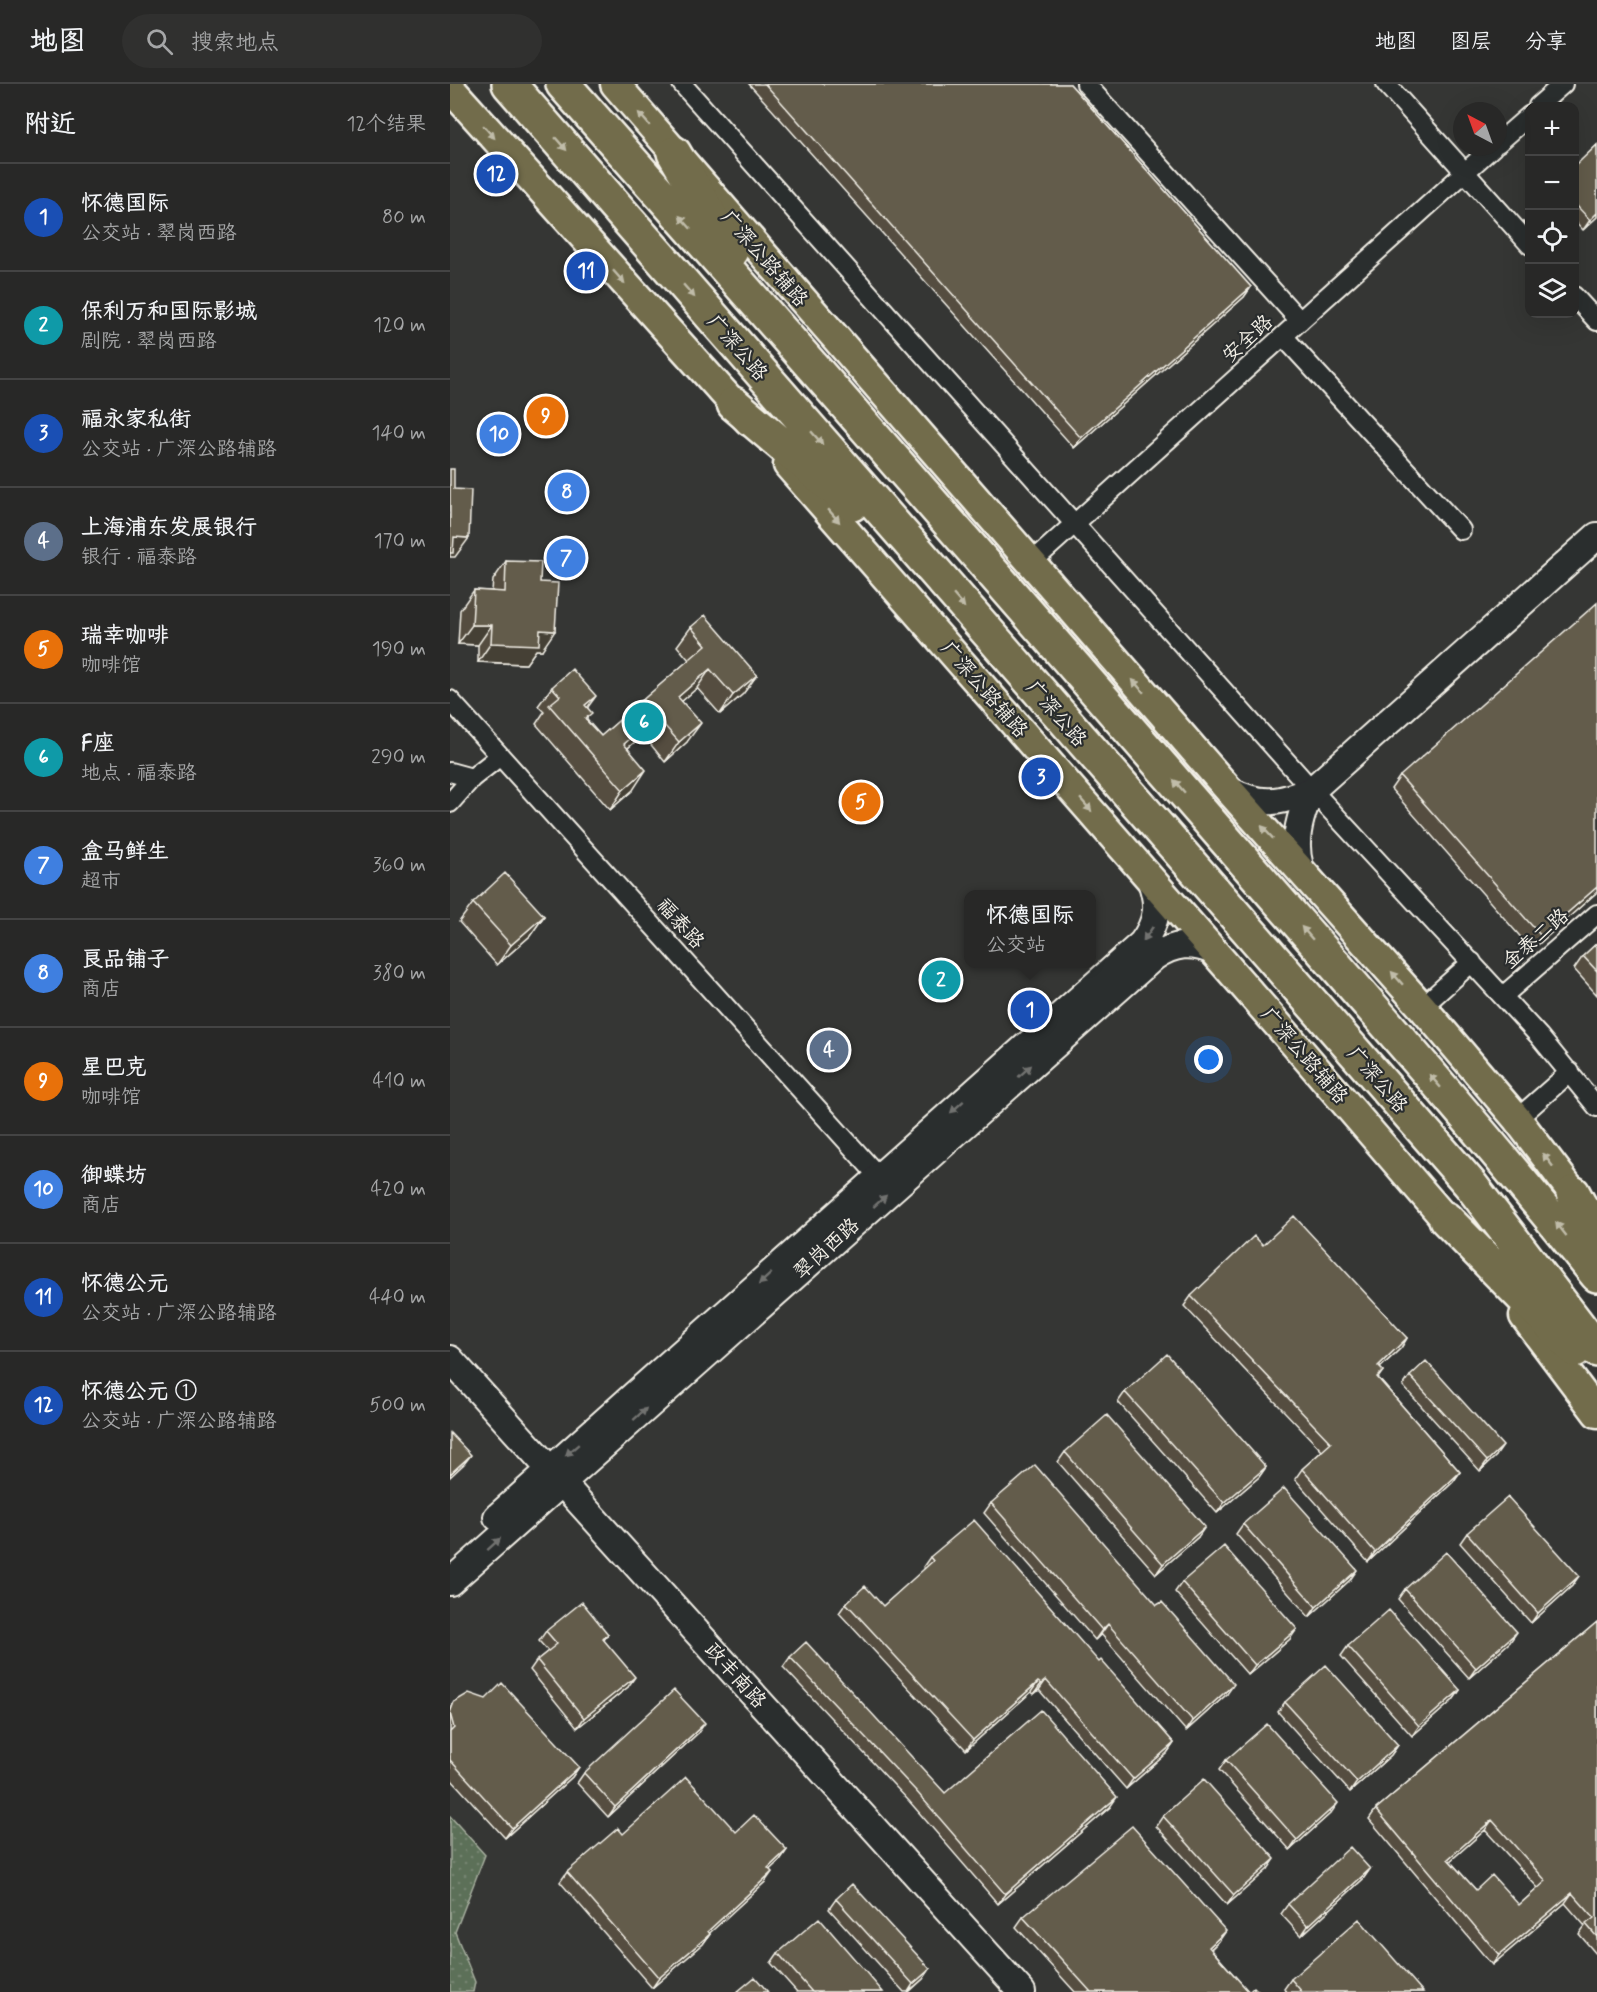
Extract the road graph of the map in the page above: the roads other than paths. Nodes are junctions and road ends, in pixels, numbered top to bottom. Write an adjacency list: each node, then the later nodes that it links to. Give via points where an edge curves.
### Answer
1 (509, 84): 26 (highway, 广深公路, one-way to 26)
2 (563, 84): 17 (highway, one-way to 2)
3 (615, 84): 12 (main road, 广深公路辅路, one-way to 3)
4 (682, 84): 22 (street)
5 (1086, 84): 18 (street)
6 (1386, 84): 14 (street)
7 (1563, 84): 9 (street)
8 (450, 88): 21 (main road, 广深公路辅路, one-way to 21)
9 (1543, 102)
10 (1525, 119): 11 (street)
11 (1507, 135)
12 (674, 153): 17 (highway); 25 (main road, 广深公路辅路)
13 (1483, 156): 14 (street, 安全路)
14 (1465, 173): 15 (street); 18 (street, 安全路)
15 (1525, 239)
16 (1579, 301): 19 (street)
17 (766, 313): 50 (highway, one-way to 17, via 1415,1058)
18 (1300, 321): 20 (street, 安全路)
19 (1597, 321)
20 (1283, 336): 22 (street, 安全路); 23 (street)
21 (734, 404): 26 (highway); 35 (main road, 广深公路辅路, one-way to 35)
22 (1076, 522): 25 (street, 安全路); 31 (street)
23 (1461, 530)
24 (1597, 536): 31 (main road)
25 (1031, 562): 32 (main road, 广深公路辅路, one-way to 25)
26 (935, 574): 51 (highway, 广深公路, one-way to 51, via 1470,1184)
27 (450, 700): 28 (street, 福泰路)
28 (500, 756): 30 (street); 45 (street, 福泰路)
29 (450, 772): 30 (street)
30 (472, 778): 33 (street)
31 (1312, 789): 32 (main road, via 1267,803); 34 (main road, via 1297,834 1295,851); 38 (street)
32 (1229, 790): 34 (main road, 广深公路辅路, one-way to 32)
33 (450, 803)
34 (1300, 867): 41 (main road, 广深公路辅路, one-way to 34)
35 (1150, 879): 37 (main road, 广深公路辅路); 39 (main road, 翠岗西路, one-way to 39, via 1157,904 1153,928)
36 (1597, 914): 40 (street, 金泰二路)
37 (1214, 951): 39 (main road, 翠岗西路, via 1182,944 1167,948); 47 (main road, 广深公路辅路)
38 (1472, 962): 40 (street); 41 (street)
39 (1117, 977): 45 (main road, 翠岗西路, one-way to 45); 56 (main road, 翠岗西路, one-way to 39)
40 (1503, 996): 42 (street)
41 (1422, 1007): 44 (main road, 广深公路辅路)
42 (1570, 1072): 43 (street); 44 (street)
43 (1597, 1107)
44 (1517, 1119): 46 (main road, 广深公路辅路, one-way to 44)
45 (879, 1177): 56 (main road, 翠岗西路, one-way to 56)
46 (1573, 1192): 48 (main road, 广深公路辅路); 49 (highway)
47 (1446, 1219): 53 (highway); 55 (main road, 广深公路辅路)
48 (1597, 1223)
49 (1597, 1238)
50 (1597, 1275)
51 (1597, 1350)
52 (450, 1359): 56 (main road, 政丰南路)
53 (1597, 1372)
54 (450, 1380): 56 (main road, 政丰南路)
55 (1597, 1413)
56 (551, 1481): 57 (main road, 翠岗西路); 58 (main road, 翠岗西路, one-way to 56); 59 (main road, 政丰南路); 60 (main road, 政丰南路)
57 (450, 1559)
58 (450, 1582)
59 (999, 1992)
60 (1022, 1992)

